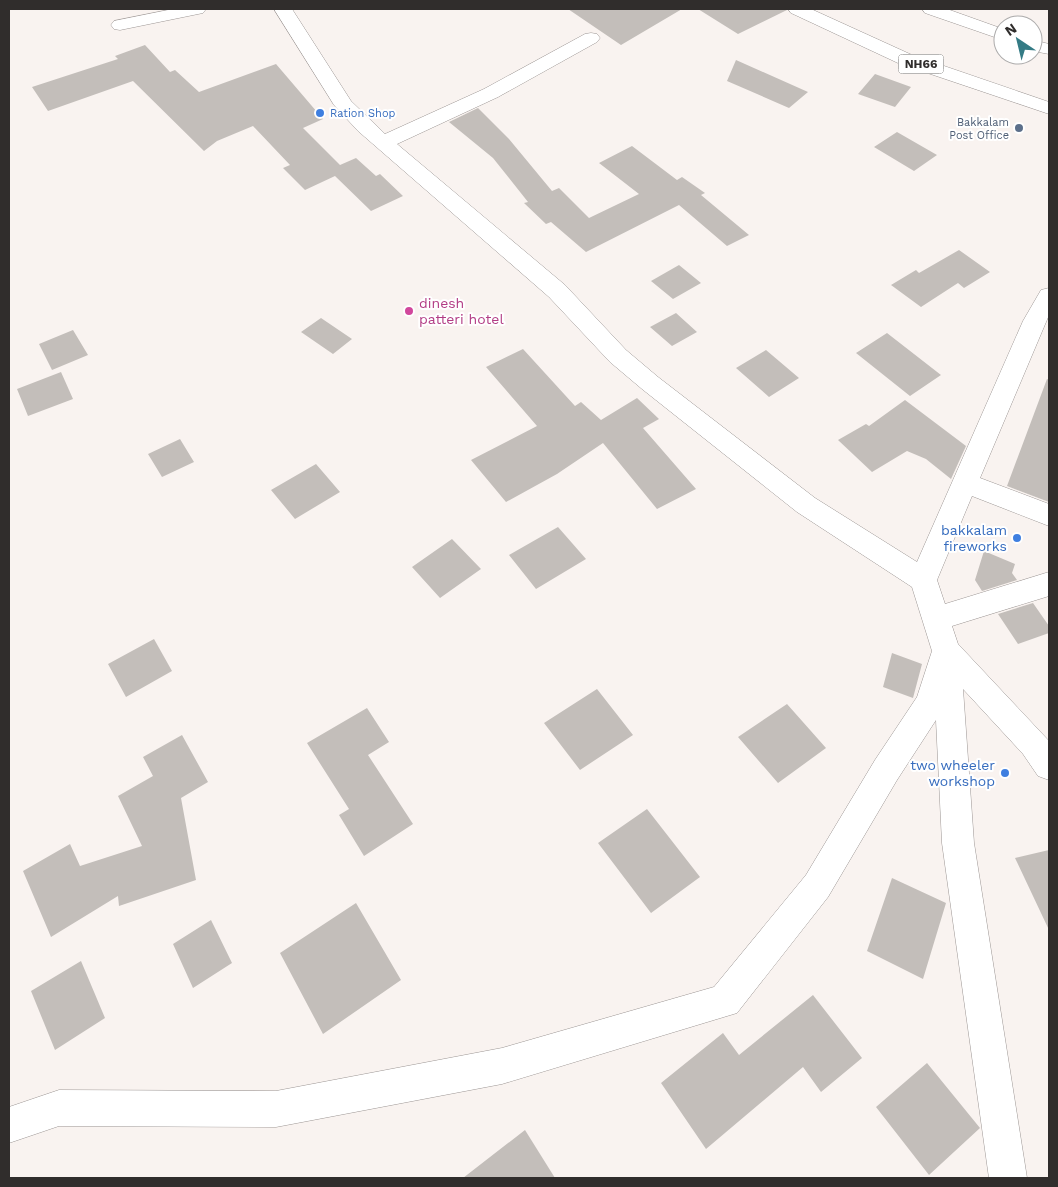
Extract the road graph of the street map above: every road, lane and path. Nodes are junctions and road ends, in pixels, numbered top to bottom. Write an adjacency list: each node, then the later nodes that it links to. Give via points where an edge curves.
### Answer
1 (197, 9): 5 (main road)
2 (284, 9): 9 (main road, via 344,105)
3 (797, 9): 8 (main road, NH66, via 906,59)
4 (931, 9): 6 (main road)
5 (120, 25)
6 (993, 31)
7 (591, 38): 9 (main road, via 491,93)
8 (1049, 108)
9 (383, 144): 13 (main road, via 557,291 618,356 650,383 806,504)
10 (1049, 296): 11 (main road, via 1034,321)
11 (965, 483): 12 (main road); 13 (main road)
12 (1049, 515)
13 (923, 580): 15 (main road)
14 (1049, 584): 15 (main road)
15 (936, 619): 16 (main road)
16 (946, 651): 17 (main road, via 1034,744); 18 (main road, via 930,702 818,886 725,1001 502,1066 276,1109 58,1108); 19 (main road, via 958,842)
17 (1049, 766)
18 (9, 1124)
19 (1008, 1178)

